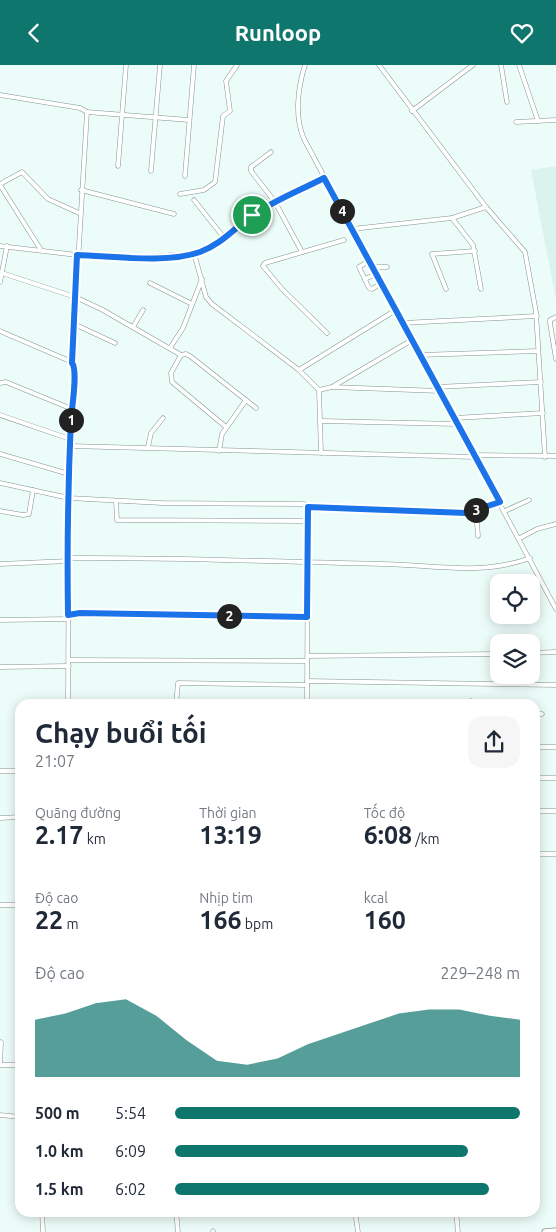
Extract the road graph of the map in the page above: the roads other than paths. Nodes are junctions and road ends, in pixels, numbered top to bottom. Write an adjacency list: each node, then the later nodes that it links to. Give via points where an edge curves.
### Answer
1 (126, 65): 14 (street)
2 (160, 65): 15 (street)
3 (194, 65): 16 (street)
4 (237, 65): 27 (street, via 226,81 229,113 222,116 215,182 204,190)
5 (305, 65): 24 (street, via 298,107 300,129)
6 (379, 65): 12 (street)
7 (473, 65): 12 (street)
8 (502, 65): 11 (street)
9 (519, 65): 18 (street)
10 (0, 95): 13 (street, via 80,108)
11 (507, 103)
12 (412, 111): 30 (street)
13 (87, 112): 14 (street); 26 (street)
14 (122, 115): 15 (street); 21 (street)
15 (156, 117): 16 (street); 22 (street)
16 (189, 120): 23 (street)
17 (556, 120): 18 (street)
18 (538, 121): 19 (street)
19 (516, 122)
20 (271, 152): 29 (street, via 250,169)
21 (118, 165)
22 (151, 171)
23 (185, 177)
24 (324, 178): 29 (street); 34 (street)
25 (0, 184): 31 (street, via 22,172 48,199); 39 (street)
26 (81, 190): 31 (street); 32 (street)
27 (180, 194)
28 (194, 200): 35 (street)
29 (275, 202): 35 (street, via 252,215); 42 (street)
30 (486, 207): 33 (street); 60 (street, via 525,252)
31 (79, 213): 43 (street)
32 (174, 214)
33 (452, 218): 34 (street); 40 (street)
34 (352, 229): 44 (street)
35 (224, 239): 41 (street)
36 (344, 239): 42 (street)
37 (0, 245): 38 (street)
38 (7, 246): 39 (street); 47 (street)
39 (41, 250): 43 (street)
40 (475, 251): 54 (street, via 432,254); 55 (street)
41 (194, 253): 43 (street, via 149,257); 49 (street)
42 (302, 253): 66 (street, via 263,266)
43 (77, 255): 56 (street)
44 (370, 261): 45 (street); 50 (street, via 359,267)
45 (373, 267): 46 (street); 48 (street)
46 (387, 267)
47 (2, 273): 51 (street); 56 (street)
48 (376, 274): 50 (street); 53 (street)
49 (202, 279): 57 (street); 75 (street, via 206,297 212,304)
50 (365, 279): 53 (street, via 370,289)
51 (0, 283)
52 (150, 283): 57 (street)
53 (382, 283): 59 (street)
54 (446, 289)
55 (481, 289)
56 (75, 297): 63 (street); 64 (street)
57 (192, 304): 69 (street, via 183,328)
58 (143, 310): 64 (street)
59 (396, 310): 62 (street); 75 (street)
60 (537, 316): 62 (street); 70 (street)
61 (556, 317): 73 (street, via 550,320)
62 (404, 323): 67 (street)
63 (74, 325): 68 (street); 74 (street)
64 (133, 327): 69 (street)
65 (0, 331): 74 (street)
66 (327, 333)
67 (412, 340): 72 (street); 78 (street)
68 (115, 343)
69 (170, 348): 71 (street)
70 (538, 351): 72 (street); 76 (street)
71 (181, 355): 82 (street, via 190,356); 91 (street, via 171,373 172,382)
72 (420, 355): 79 (street)
73 (556, 359)
74 (72, 363): 84 (street, via 76,372)
75 (299, 370): 80 (street)
76 (541, 382): 79 (street); 85 (street)
77 (0, 383): 84 (street, via 6,382)
78 (332, 387): 80 (street); 81 (street)
79 (437, 387): 81 (street)
80 (319, 390): 89 (street)
81 (440, 391): 88 (street)
82 (246, 400): 83 (street); 91 (street)
83 (256, 408)
84 (72, 409): 92 (street)
85 (543, 413): 88 (street); 100 (street)
86 (0, 415): 92 (street)
87 (164, 418): 94 (street, via 152,433)
88 (455, 418): 90 (street)
89 (321, 421): 90 (street); 96 (street)
90 (458, 424): 98 (street)
91 (226, 427): 95 (street)
92 (70, 439): 93 (street)
93 (70, 446): 94 (street); 101 (street)
94 (148, 447): 95 (street)
95 (219, 451): 96 (street)
96 (321, 453): 98 (street)
97 (0, 454): 101 (street)
98 (475, 456): 100 (street); 107 (street)
99 (556, 456): 100 (street)
100 (545, 457)
101 (69, 474): 104 (street)
102 (0, 483): 103 (street)
103 (33, 490): 104 (street); 110 (street, via 29,514)
104 (68, 498): 106 (street); 116 (street)
105 (529, 500): 111 (street)
106 (116, 501): 108 (street); 112 (street, via 117,520)
107 (500, 502): 109 (street); 111 (street)
108 (308, 507): 109 (street, via 466,513); 112 (street)
109 (476, 510): 114 (street)
110 (0, 511)
111 (505, 511): 115 (street)
112 (308, 521): 118 (street)
113 (556, 524): 115 (street)
114 (478, 535)
115 (520, 538): 117 (street)
116 (68, 559): 118 (street); 119 (street); 121 (street)
117 (530, 559): 118 (street, via 484,569); 120 (street)
118 (308, 563): 122 (street)
119 (0, 564)
120 (556, 609)
121 (68, 617): 122 (street, via 80,613); 123 (street); 128 (street)
122 (307, 617): 127 (street)
123 (0, 620)
124 (556, 652): 125 (street)
125 (540, 653)
126 (490, 654): 127 (street)
127 (308, 656): 129 (street)
128 (69, 660): 129 (street); 130 (street)
129 (308, 661): 132 (street)
130 (69, 666): 131 (street); 134 (street)
131 (0, 667)
132 (307, 683): 133 (street); 135 (street, via 178,683); 136 (street)
133 (556, 685)
134 (68, 699)
135 (176, 699)
136 (307, 699)
137 (540, 747): 138 (street)
138 (556, 747)
139 (0, 771): 140 (street)
140 (15, 771)
141 (540, 778): 142 (street)
142 (556, 778)
143 (540, 811): 144 (street)
144 (556, 811)
145 (15, 817): 146 (street)
146 (0, 818)
147 (540, 854): 148 (street)
148 (556, 854)
149 (0, 905): 150 (street)
150 (15, 905)
151 (1, 1042): 152 (street, via 0,1065)
152 (15, 1065)
153 (0, 1115): 154 (street)
154 (15, 1116)
155 (42, 1217): 160 (street)
156 (176, 1217): 161 (street)
157 (356, 1217): 162 (street)
158 (457, 1217): 163 (street)
159 (556, 1231): 164 (main road)
160 (43, 1232)
161 (178, 1232)
162 (358, 1232)
163 (458, 1232)
164 (545, 1232)

